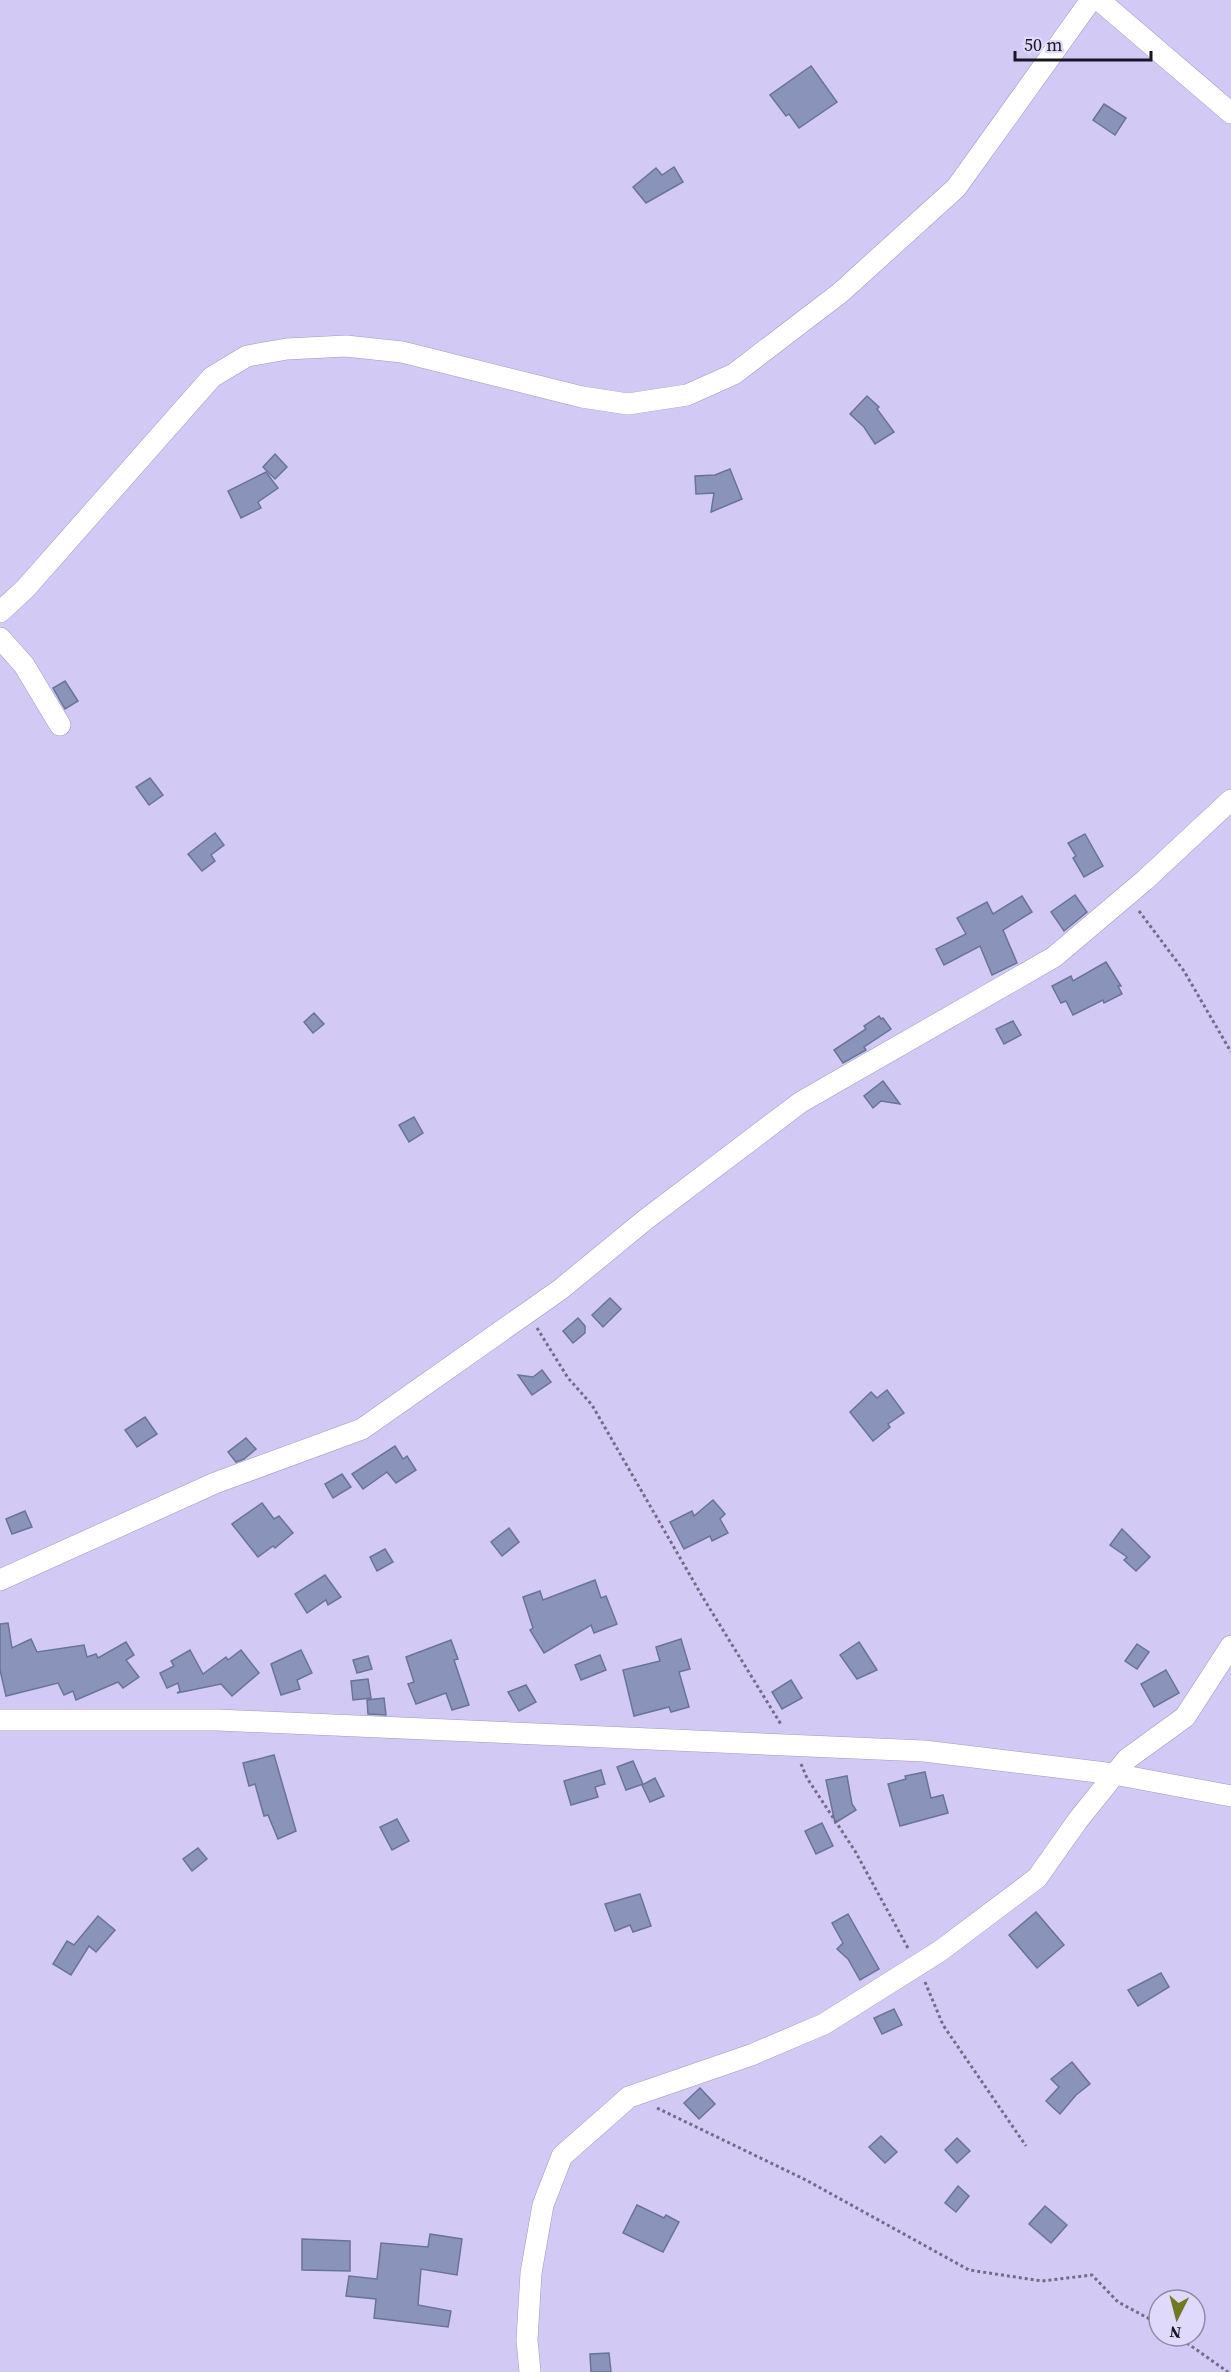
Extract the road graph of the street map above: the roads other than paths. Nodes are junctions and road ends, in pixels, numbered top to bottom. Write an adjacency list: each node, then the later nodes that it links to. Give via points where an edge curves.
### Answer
1 (1091, 0): 4 (street, via 956,188 840,293 734,374 687,395 628,404 582,398 402,352 346,346 247,356 212,376 25,589)
2 (1099, 0): 3 (street)
3 (1231, 113)
4 (0, 612)
5 (0, 638): 6 (street, via 24,665)
6 (60, 725)
7 (1231, 800): 8 (street, via 1054,957 801,1102 561,1289 362,1429 215,1483)
8 (0, 1580)
9 (1231, 1646): 11 (street, via 1185,1717 1127,1759)
10 (0, 1720): 11 (street, via 218,1720 924,1751)
11 (1114, 1774): 12 (street); 13 (street, via 1036,1878 940,1951 824,2024 751,2055 629,2097 562,2156 543,2205 531,2273 527,2340)
12 (1231, 1796)
13 (530, 2372)

